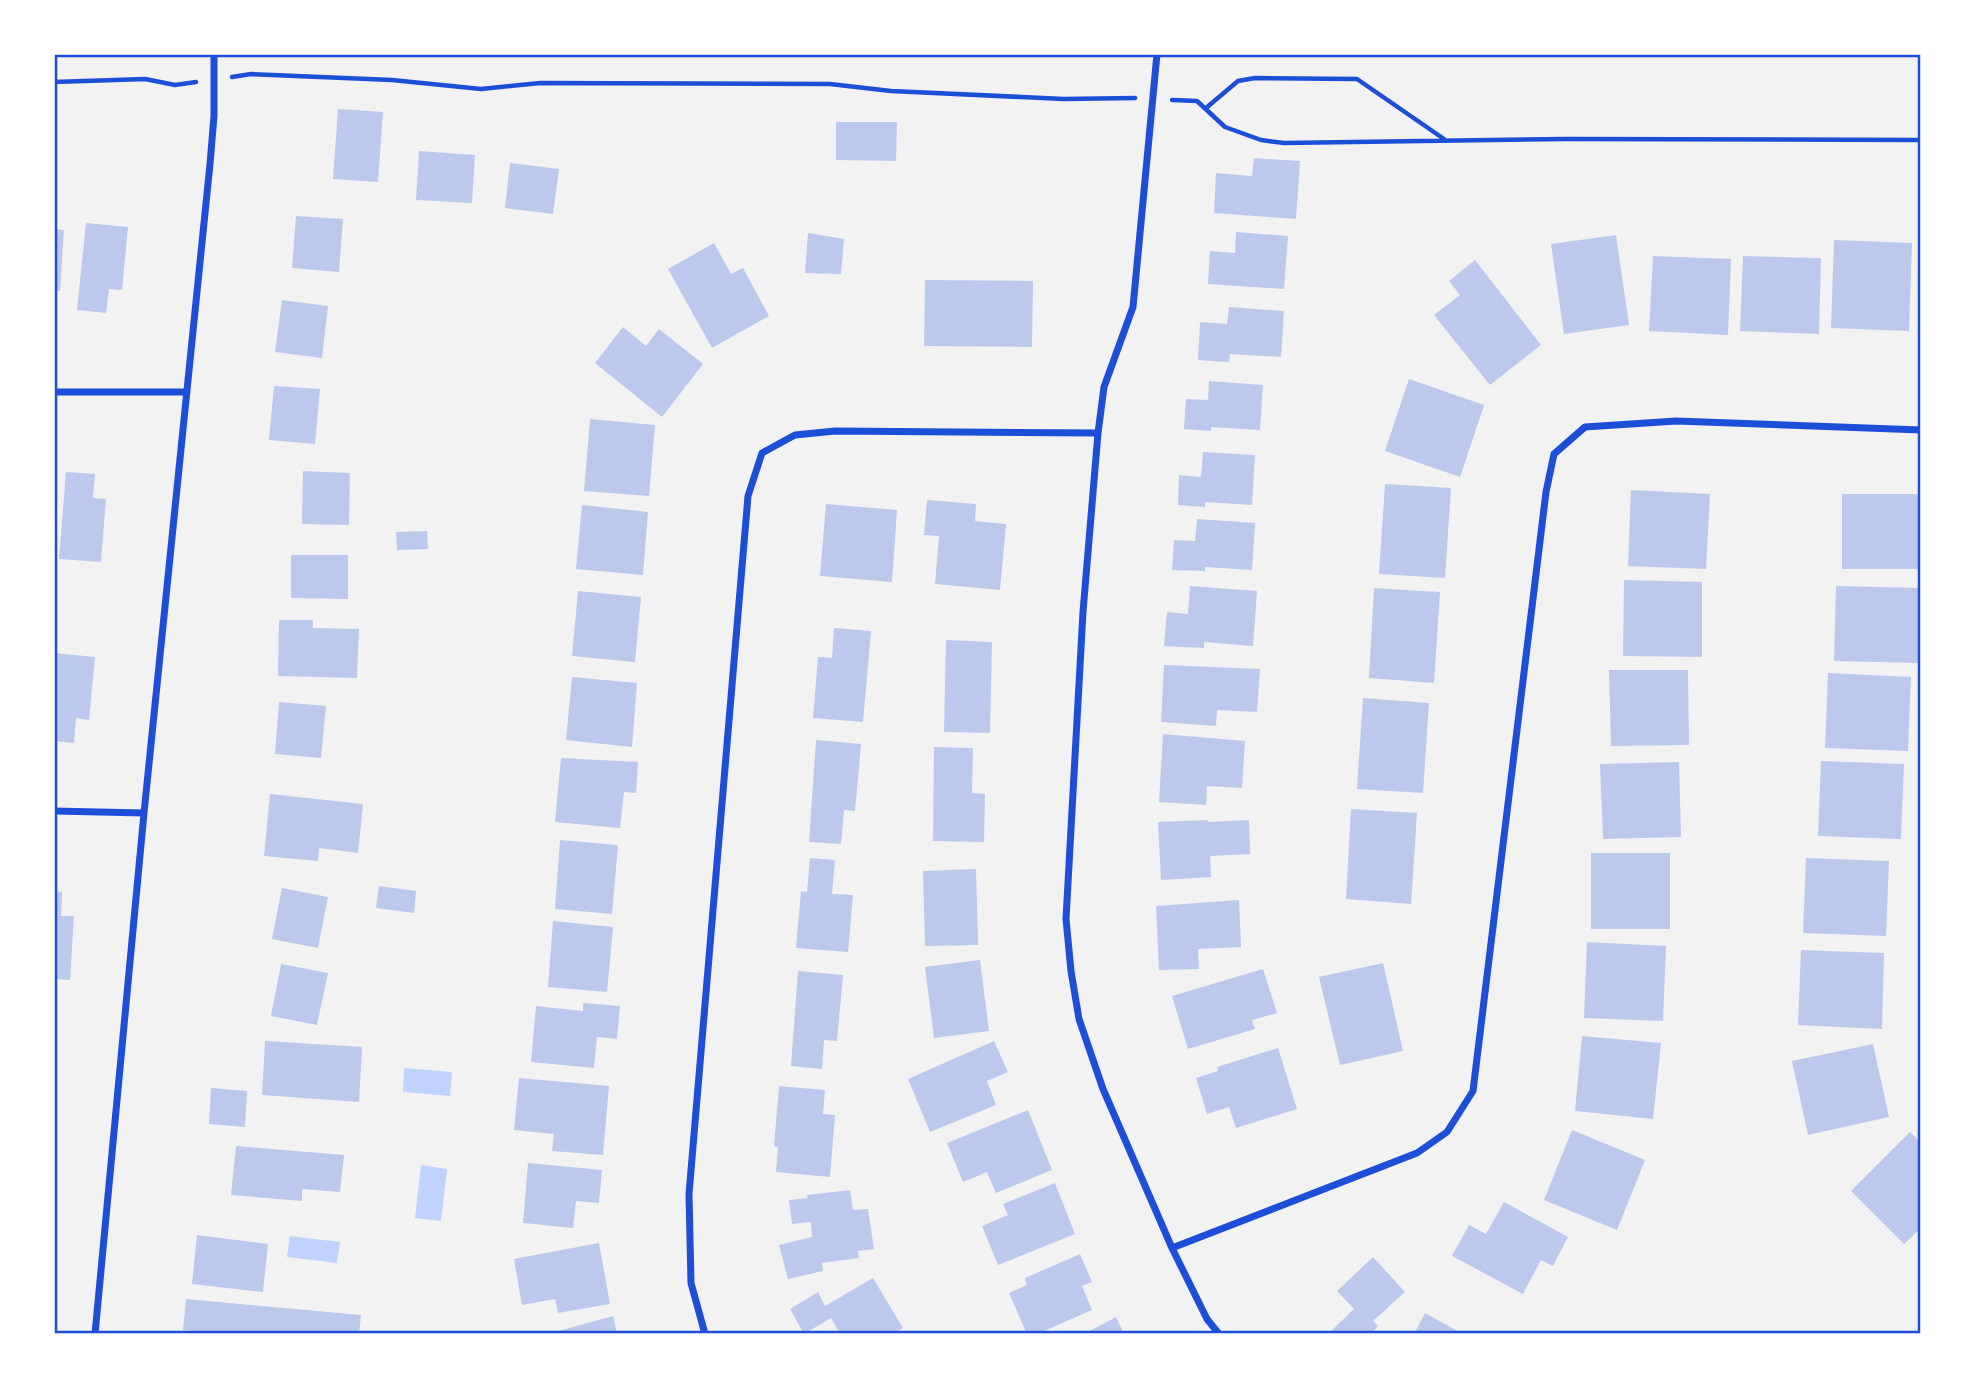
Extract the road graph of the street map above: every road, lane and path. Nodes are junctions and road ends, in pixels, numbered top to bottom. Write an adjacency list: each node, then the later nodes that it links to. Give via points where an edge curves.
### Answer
1 (214, 54): 12 (street, via 214,116)
2 (1157, 54): 14 (street, via 1133,307 1104,387)
3 (251, 74): 6 (path, via 481,89 540,83 830,84 891,91)
4 (54, 82): 5 (path, via 145,79)
5 (175, 85)
6 (1103, 97)
7 (1197, 101): 8 (path)
8 (1206, 108): 9 (path, via 1225,127 1261,140 1309,144); 9 (path, via 1238,81 1357,79)
9 (1445, 140): 10 (path)
10 (1921, 140)
11 (54, 392): 12 (street)
12 (187, 392): 16 (street)
13 (1921, 430): 17 (street, via 1676,421 1585,428 1554,454 1474,1091 1447,1132 1418,1153)
14 (1098, 433): 17 (street, via 1066,919 1079,1019 1103,1089); 19 (street, via 835,431 795,435 762,453 748,496 689,1194 691,1283)
15 (54, 811): 16 (street)
16 (144, 813): 18 (street)
17 (1172, 1248): 20 (street)
18 (95, 1334)
19 (705, 1334)
20 (1219, 1334)

